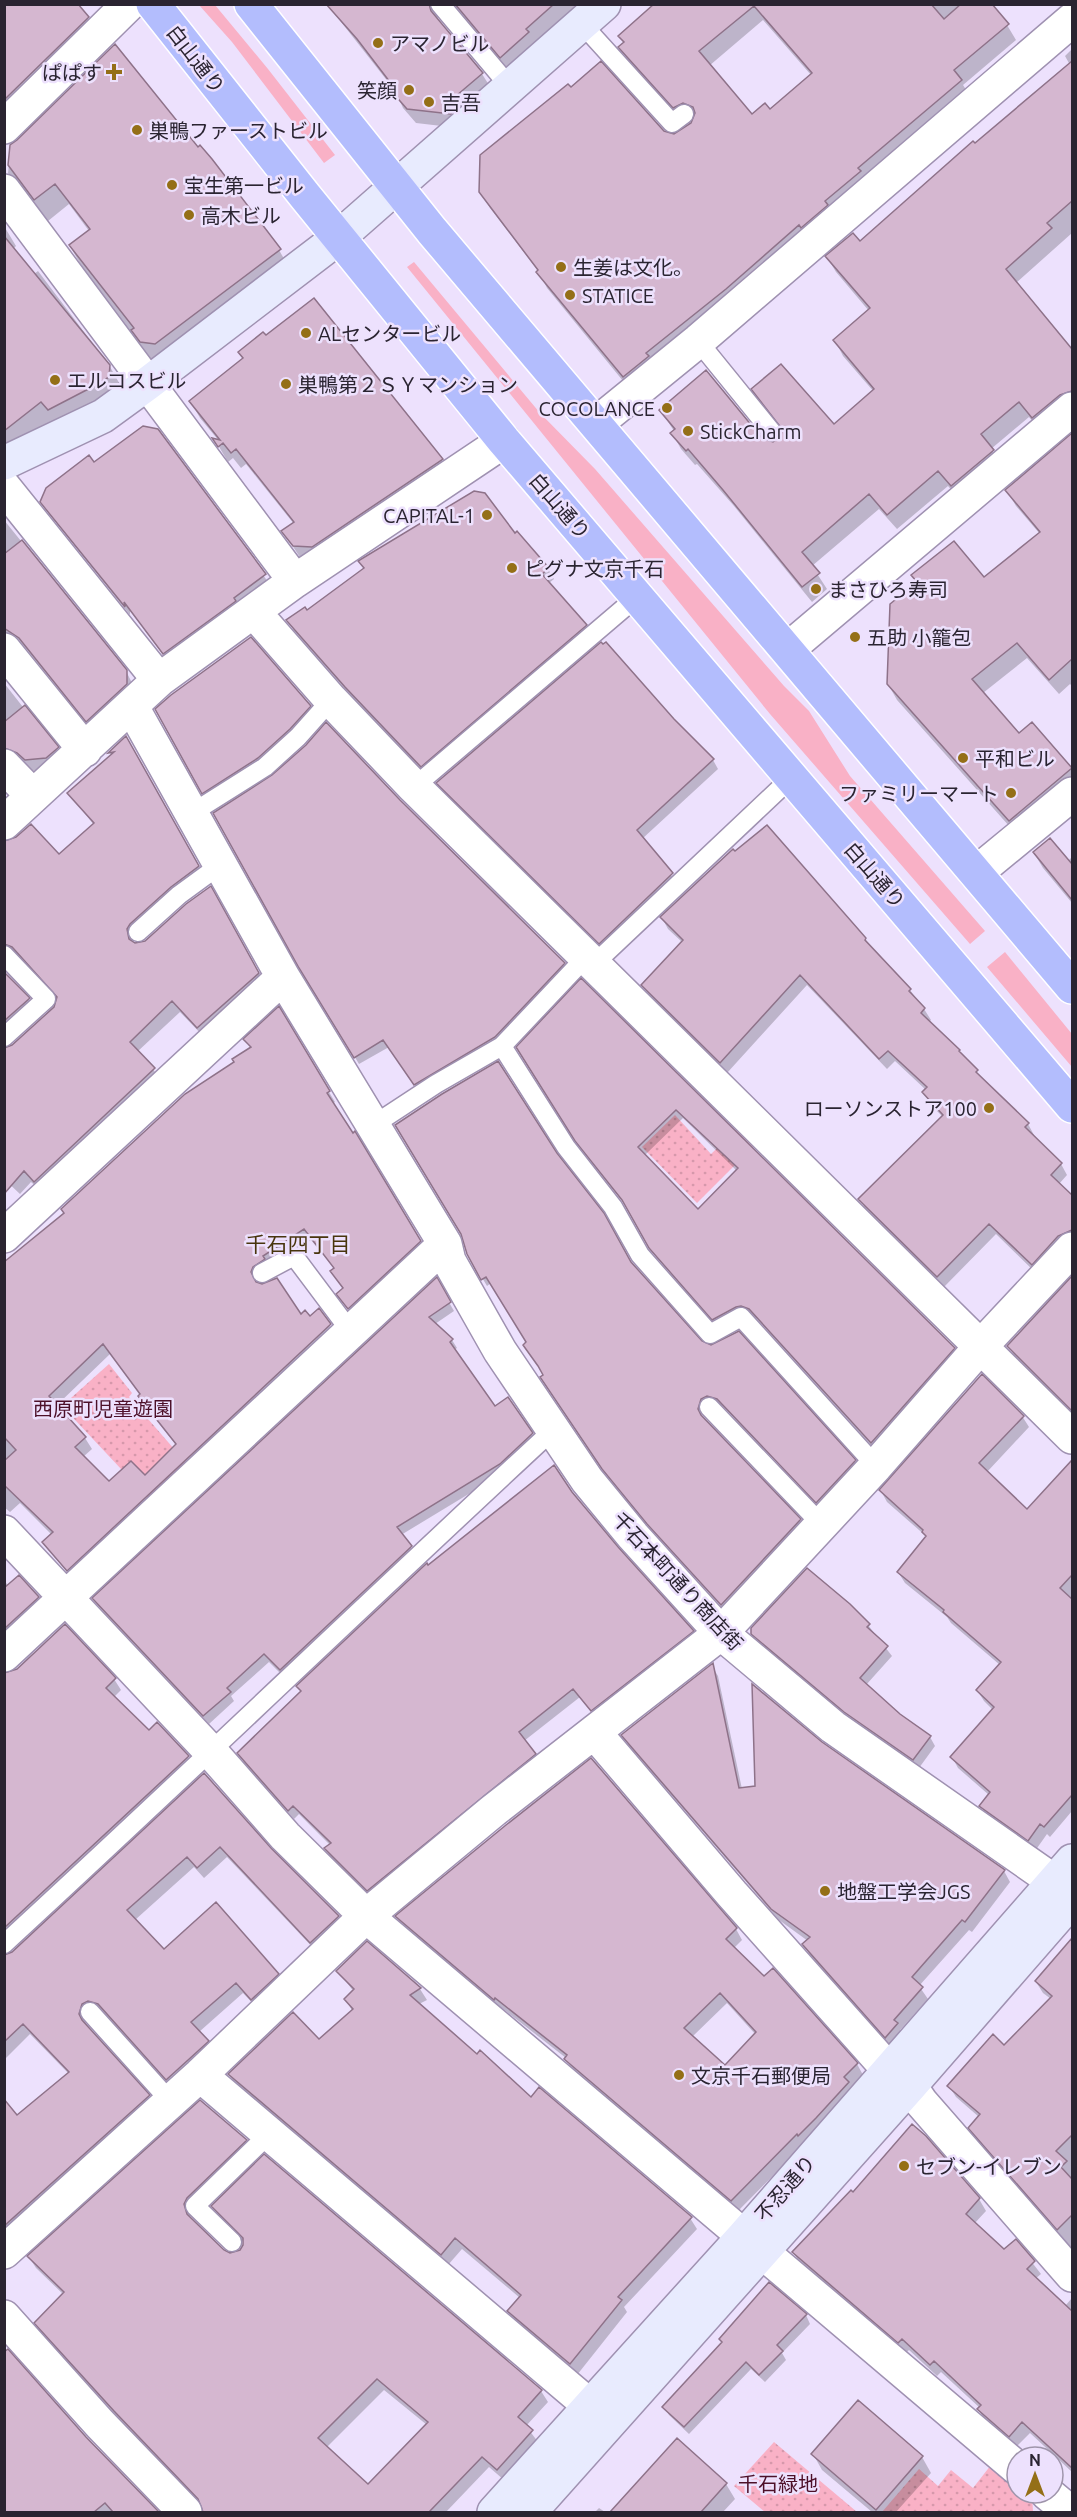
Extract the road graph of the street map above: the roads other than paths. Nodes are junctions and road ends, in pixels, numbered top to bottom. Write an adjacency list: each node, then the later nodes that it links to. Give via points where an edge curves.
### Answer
1 (129, 4): 9 (street)
2 (153, 4): 12 (highway, 白山通り)
3 (251, 4): 10 (highway)
4 (440, 4): 7 (lane)
5 (593, 14): 7 (main road); 8 (lane, via 672,123)
6 (1072, 20): 13 (street)
7 (510, 87): 10 (main road)
8 (684, 114)
9 (4, 127)
10 (396, 187): 12 (main road); 16 (highway)
11 (4, 191): 14 (street)
12 (338, 238): 14 (main road); 18 (highway, 白山通り)
13 (698, 340): 16 (street); 17 (lane)
14 (147, 384): 19 (main road, via 103,416); 21 (street)
15 (1072, 409): 25 (street)
16 (596, 424): 25 (highway)
17 (771, 431)
18 (504, 441): 21 (street); 22 (highway, 白山通り)
19 (4, 463)
20 (4, 487): 26 (street)
21 (295, 581): 23 (street)
22 (638, 596): 31 (highway, 白山通り); 32 (lane)
23 (254, 612): 26 (street); 27 (street)
24 (4, 650): 29 (street)
25 (787, 650): 38 (highway)
26 (159, 680): 28 (street)
27 (331, 700): 32 (street); 35 (lane, via 265,768)
28 (132, 707): 29 (street); 35 (street, 千石本町通り商店街)
29 (86, 750): 34 (street)
30 (4, 766): 34 (street)
31 (792, 777): 41 (lane); 46 (highway, 白山通り)
32 (414, 788): 41 (street)
33 (1072, 794): 38 (street)
34 (33, 796): 36 (street)
35 (192, 813): 37 (street, 千石本町通り商店街)
36 (4, 823)
37 (220, 865): 39 (lane); 42 (street, 千石本町通り商店街)
38 (976, 873): 43 (highway)
39 (138, 932)
40 (4, 955): 44 (lane, via 46,999)
41 (590, 961): 45 (lane); 53 (street)
42 (283, 977): 47 (street, 千石本町通り商店街); 48 (street)
43 (1072, 987)
44 (4, 1037)
45 (502, 1046): 47 (lane); 57 (lane, via 566,1146 613,1207 642,1258 710,1334 741,1317)
46 (1072, 1106)
47 (372, 1126): 49 (street, 千石本町通り商店街)
48 (4, 1236)
49 (445, 1244): 52 (street); 55 (street, 千石本町通り商店街, via 450,1261 500,1351)
50 (1072, 1249): 53 (street)
51 (262, 1273): 52 (lane, via 294,1256)
52 (351, 1332): 60 (street)
53 (982, 1345): 56 (street); 57 (street)
54 (709, 1407): 58 (lane)
55 (553, 1430): 61 (street, 千石本町通り商店街, via 633,1536); 64 (lane, via 386,1584)
56 (1072, 1437)
57 (876, 1466): 58 (street)
58 (821, 1524): 61 (street)
59 (4, 1532): 60 (street)
60 (66, 1599): 62 (street); 64 (street)
61 (721, 1633): 63 (street); 65 (street, 千石本町通り商店街, via 833,1727)
62 (4, 1655)
63 (594, 1732): 66 (street); 70 (street, via 732,1894)
64 (212, 1753): 66 (street, via 285,1836); 67 (lane)
65 (1069, 1889): 70 (main road, 不忍通り)
66 (366, 1916): 69 (street); 74 (street)
67 (4, 1944)
68 (90, 2012): 71 (lane)
69 (200, 2075): 71 (street); 72 (street)
70 (899, 2078): 74 (main road, 不忍通り); 76 (street)
71 (171, 2102): 75 (street)
72 (269, 2134): 73 (lane, via 195,2206); 78 (street)
73 (232, 2242)
74 (753, 2245): 78 (main road, 不忍通り); 79 (street); 82 (main road, 不忍通り)
75 (4, 2252)
76 (1072, 2275)
77 (4, 2317): 80 (street)
78 (590, 2406): 81 (main road, 不忍通り)
79 (1005, 2458)
80 (185, 2512)
81 (494, 2512)
82 (530, 2512)

